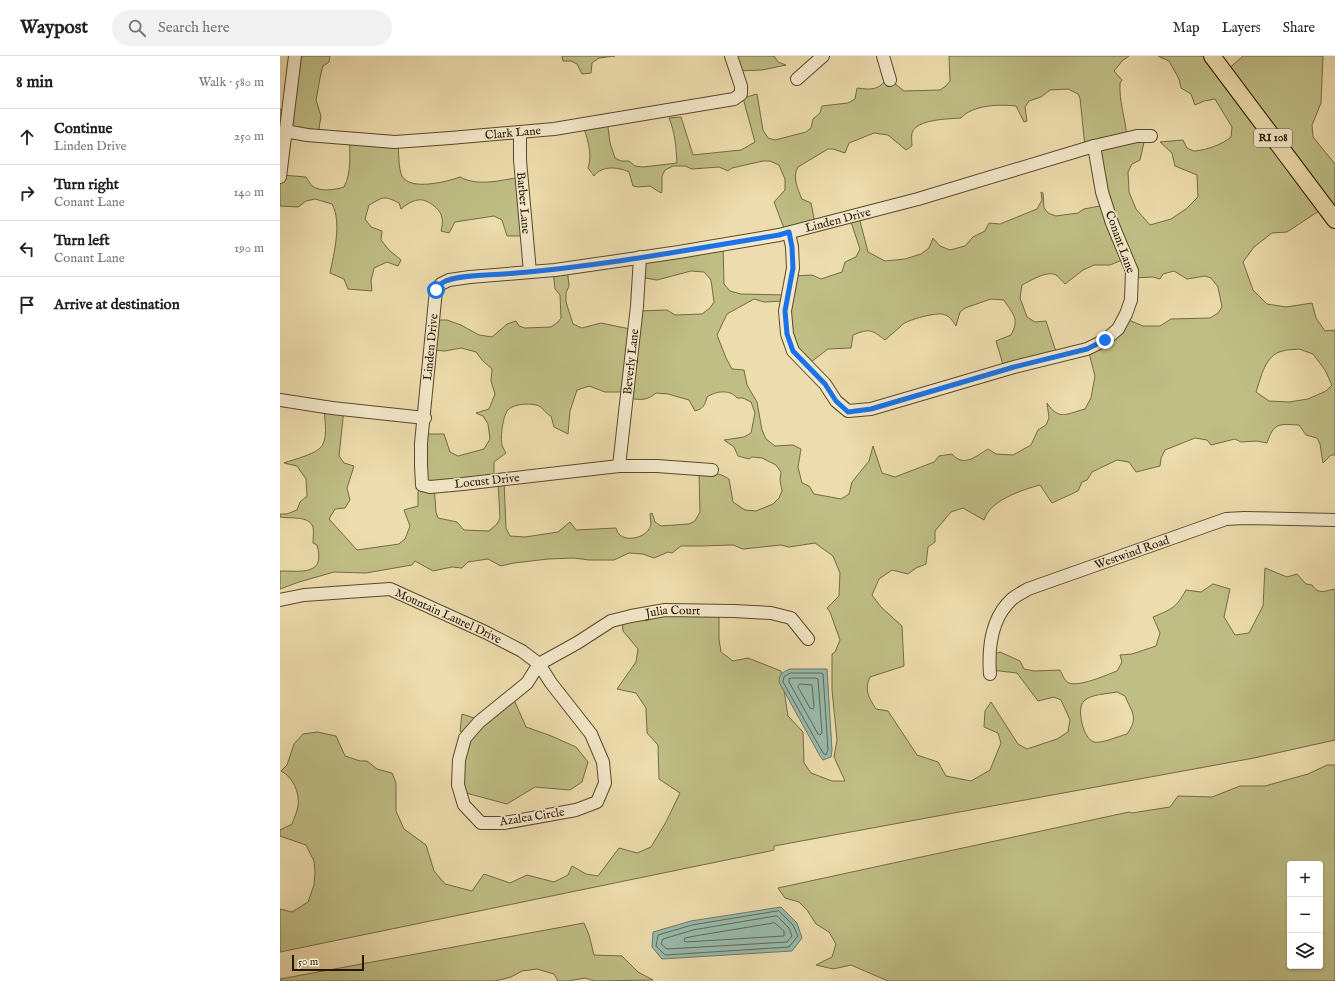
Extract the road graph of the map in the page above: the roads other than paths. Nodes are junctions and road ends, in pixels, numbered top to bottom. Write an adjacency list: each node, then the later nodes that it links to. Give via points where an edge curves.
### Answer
1 (295, 56): 8 (street)
2 (731, 56): 9 (street, Clark Lane, via 741,86 741,94 734,99 554,129)
3 (823, 56): 6 (street)
4 (883, 56): 7 (street)
5 (1212, 56): 13 (main road, RI 108)
6 (797, 79)
7 (890, 80)
8 (285, 131): 9 (street, Clark Lane, via 395,142); 12 (street)
9 (520, 132): 16 (street, Barber Lane)
10 (1151, 136): 11 (street, Linden Drive, via 1137,136)
11 (1094, 146): 14 (street, Linden Drive, via 918,199); 14 (street, Conant Lane, via 1102,192 1132,271 1133,286 1131,300 1118,329 1105,340 1087,349 1014,367 871,409 848,412 793,351 787,334 785,311 793,268)
12 (280, 177)
13 (1335, 220)
14 (789, 232): 15 (street, Linden Drive)
15 (640, 257): 16 (street, Linden Drive); 19 (street, Beverly Lane)
16 (530, 272): 18 (street, Linden Drive, via 449,280 436,290)
17 (280, 400): 18 (street)
18 (425, 418): 19 (street, Locust Drive, via 421,458 422,485 430,487)
19 (619, 466): 20 (street)
20 (712, 470)
21 (1335, 520): 25 (street, Westwind Road, via 1226,519 1028,589 1002,610 995,625 990,641)
22 (280, 600): 24 (street, Mountain Laurel Drive, via 304,595 390,589 522,651)
23 (808, 639): 24 (street, Julia Court, via 791,618 771,613 665,610 610,621)
24 (539, 664): 24 (street, Azalea Circle, via 527,683 479,722 465,738 459,760 458,785 464,805 481,823 504,823 576,810 597,802 605,783 603,762 591,734)
25 (990, 674)

